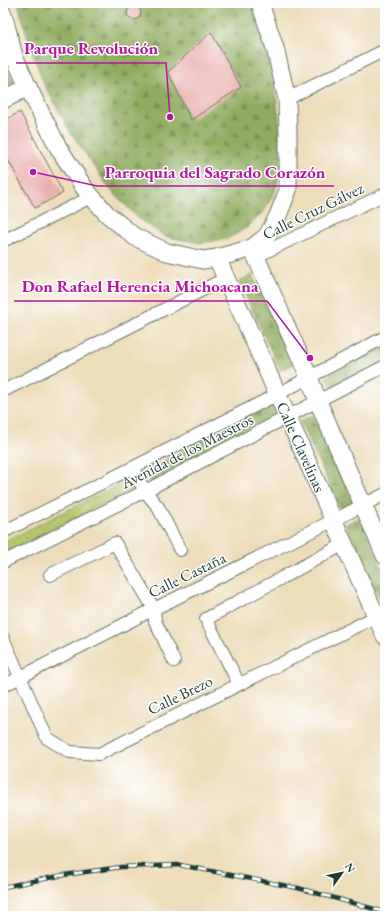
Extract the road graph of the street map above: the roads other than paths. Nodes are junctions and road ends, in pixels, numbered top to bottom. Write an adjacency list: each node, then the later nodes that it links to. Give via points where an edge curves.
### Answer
1 (260, 3): 6 (street, via 275,48)
2 (3, 14): 4 (street)
3 (385, 50): 6 (street)
4 (9, 59): 5 (street)
5 (28, 87): 7 (street); 9 (street, via 58,147)
6 (287, 99): 11 (street, via 288,190 277,218)
7 (3, 100)
8 (385, 194): 11 (street, Calle Cruz Gálvez)
9 (92, 197): 10 (street); 12 (street, via 106,214 135,237 167,252 203,260)
10 (3, 241)
11 (254, 252): 12 (street); 16 (street, Calle Clavelinas)
12 (217, 258): 13 (street, Calle Clavelinas)
13 (226, 278): 17 (street); 18 (street, Calle Clavelinas)
14 (385, 337): 16 (street, Avenida de los Maestros)
15 (385, 366): 19 (street, Avenida de los Maestros)
16 (309, 377): 18 (street, Avenida de los Maestros); 19 (street, Calle Clavelinas)
17 (3, 390)
18 (278, 394): 20 (street, Calle Clavelinas); 21 (street, Avenida de los Maestros)
19 (318, 401): 20 (street, Avenida de los Maestros); 24 (street, Calle Clavelinas)
20 (288, 417): 22 (street, Avenida de los Maestros); 25 (street, Calle Clavelinas)
21 (132, 468): 22 (street); 27 (street, Avenida de los Maestros)
22 (144, 491): 29 (street, via 158,506); 31 (street, Avenida de los Maestros)
23 (385, 494): 24 (street, Calle Castaña)
24 (363, 505): 25 (street, Calle Castaña); 26 (street, Calle Clavelinas)
25 (334, 520): 28 (street, Calle Clavelinas); 33 (street, Calle Castaña)
26 (380, 531): 30 (street, Calle Clavelinas)
27 (3, 532)
28 (344, 544): 34 (street, Calle Clavelinas); 39 (street, via 206,619)
29 (180, 550)
30 (385, 556)
31 (3, 562)
32 (50, 575): 33 (street, via 115,543)
33 (154, 609): 37 (street, via 155,621); 38 (street, Calle Castaña)
34 (381, 614): 35 (street, Calle Clavelinas); 39 (street, Calle Brezo)
35 (385, 636)
36 (3, 638): 38 (street, Calle Brezo)
37 (174, 662)
38 (21, 678): 39 (street, Calle Brezo, via 47,738 70,752 99,754); 40 (street, Calle Castaña)
39 (239, 684)
40 (3, 686)

